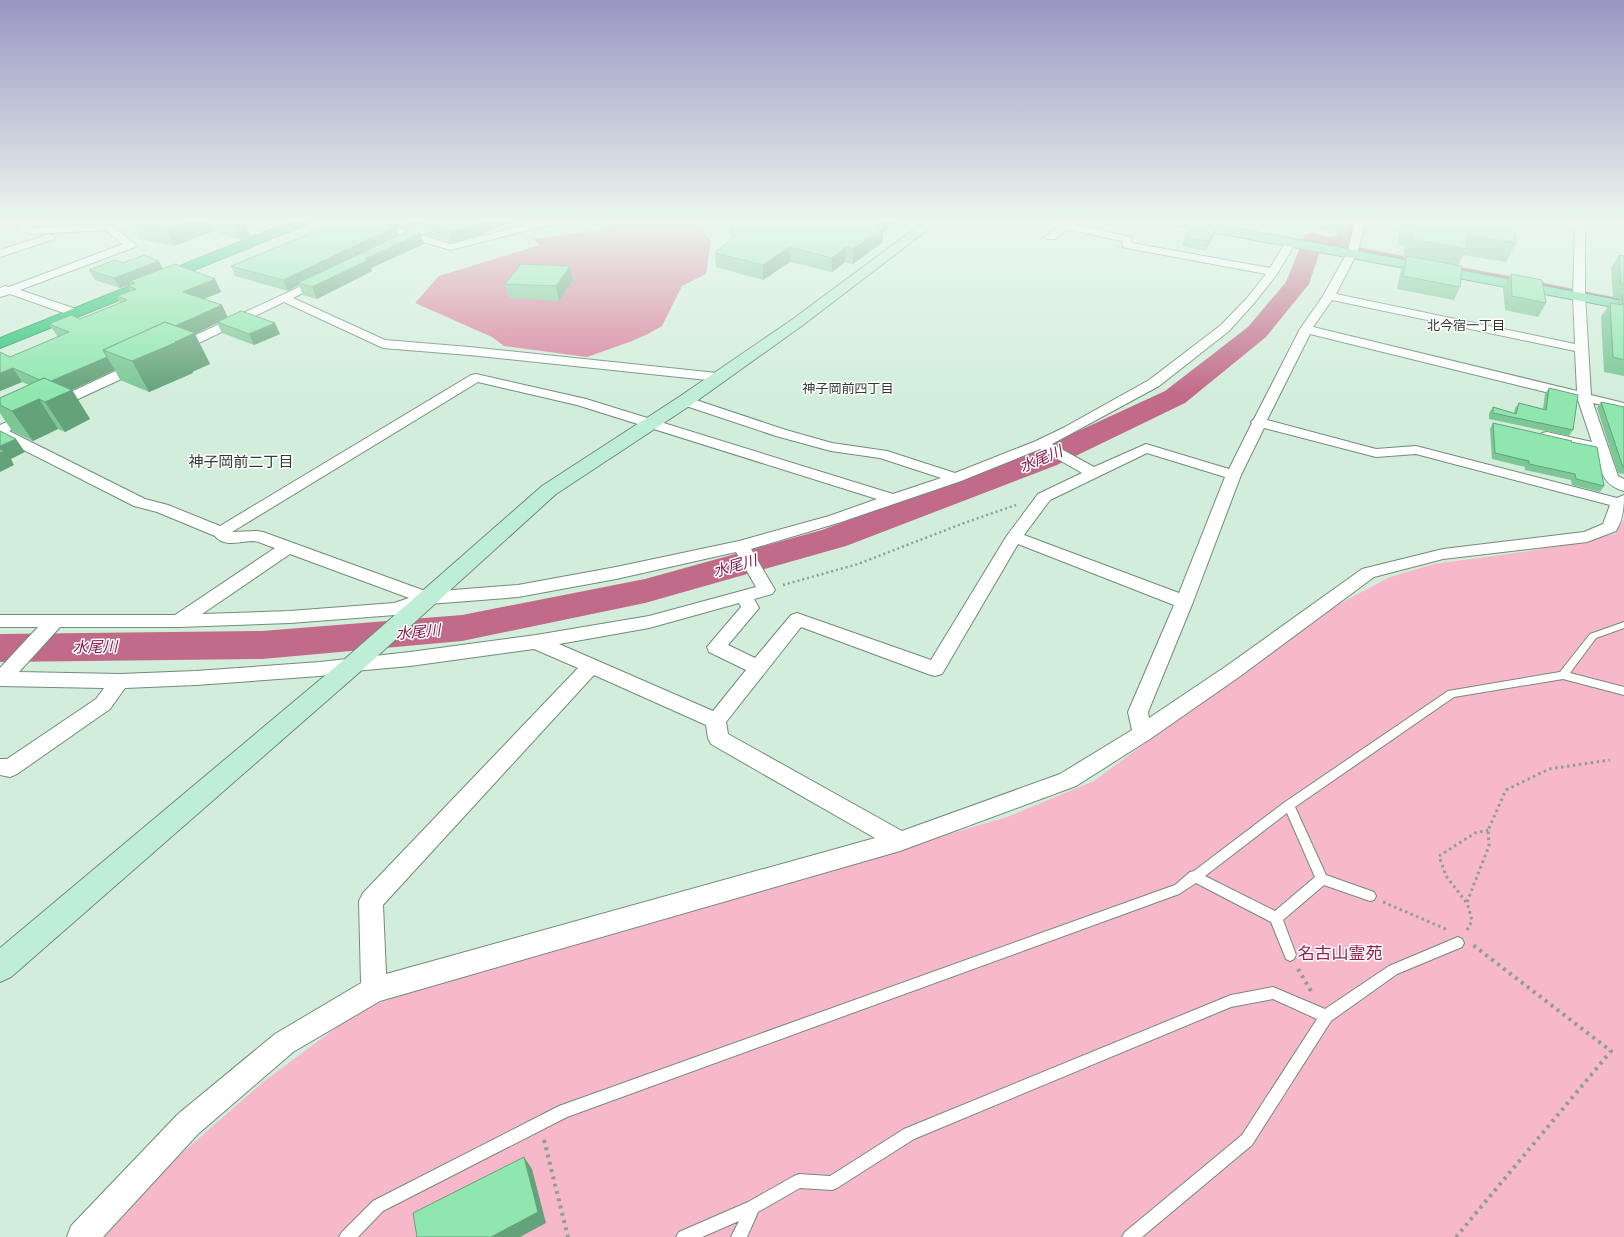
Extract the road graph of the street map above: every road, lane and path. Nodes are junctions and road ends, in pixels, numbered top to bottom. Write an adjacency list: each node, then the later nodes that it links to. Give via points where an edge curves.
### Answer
1 (36, 279): 9 (street)
2 (160, 279): 14 (highway)
3 (324, 279): 12 (street)
4 (856, 279): 20 (street)
5 (1268, 279): 28 (street, via 1225,328 1154,383)
6 (1336, 279): 10 (street)
7 (1488, 279): 11 (main road)
8 (1579, 279): 11 (street)
9 (3, 291): 14 (street)
10 (1329, 296): 15 (street); 17 (street)
11 (1579, 296): 13 (main road); 17 (street)
12 (284, 298): 18 (street); 20 (street, via 383,344)
13 (1624, 305)
14 (75, 313): 16 (highway)
15 (1306, 329): 21 (street); 24 (street)
16 (0, 343)
17 (1582, 349): 21 (street)
18 (164, 354)
19 (149, 361): 26 (street)
20 (717, 377): 22 (street)
21 (1584, 397): 23 (street); 29 (street)
22 (685, 400): 25 (street); 32 (street, via 802,439 831,447 882,454)
23 (1624, 407)
24 (1258, 422): 31 (street); 34 (street, via 1376,453 1416,450)
25 (648, 424): 35 (street); 36 (street, via 581,402 476,378); 42 (street, via 549,490)
26 (0, 431): 36 (street, via 140,503 162,508)
27 (1531, 433): 29 (street)
28 (1042, 444): 30 (street); 32 (street)
29 (1601, 448): 34 (street, via 1611,478)
30 (1093, 473): 31 (street, via 1146,448); 33 (street)
31 (1233, 475): 43 (street)
32 (956, 478): 35 (street)
33 (1044, 496): 37 (street); 40 (path, via 964,523 858,564)
34 (1622, 496): 57 (street, via 1610,527 1587,537 1443,554 1368,573)
35 (892, 499): 38 (street, via 835,519)
36 (220, 532): 39 (street, via 226,538 257,536)
37 (1014, 537): 43 (street); 51 (street, via 935,669 797,619)
38 (741, 546): 40 (street); 42 (street, via 616,574 518,591)
39 (287, 548): 42 (street); 45 (street)
40 (766, 590): 41 (street)
41 (744, 597): 48 (street, via 649,622); 51 (street, via 750,608 716,647)
42 (427, 598): 45 (street, via 395,609 290,617); 49 (street)
43 (1184, 602): 57 (street, via 1138,712)
44 (0, 621): 46 (street)
45 (179, 621): 46 (street)
46 (54, 622): 53 (street)
47 (1624, 625): 52 (lane, via 1593,636)
48 (536, 642): 49 (street); 50 (street)
49 (354, 664): 54 (street, via 320,669); 70 (street)
50 (591, 666): 56 (street); 71 (street, via 371,901)
51 (759, 668): 56 (street)
52 (1563, 675): 55 (lane); 60 (lane, via 1451,694)
53 (1, 679): 54 (street)
54 (120, 681): 59 (street, via 103,704 10,768)
55 (1624, 691)
56 (716, 721): 62 (street, via 718,738)
57 (1143, 733): 62 (street, via 1068,780)
58 (1610, 760): 61 (path, via 1549,769 1506,790)
59 (0, 767)
60 (1289, 805): 63 (lane); 64 (lane)
61 (1488, 830): 66 (path, via 1489,846); 66 (path, via 1475,833 1439,856 1446,876)
62 (900, 841): 71 (street)
63 (1194, 876): 67 (lane); 73 (lane, via 1179,889 572,1109)
64 (1322, 879): 65 (lane); 67 (lane)
65 (1370, 896): 68 (path)
66 (1467, 902): 68 (path, via 1472,921)
67 (1276, 918): 69 (lane)
68 (1460, 939): 72 (lane, via 1393,970); 81 (path, via 1611,1051)
69 (1290, 955): 72 (path)
70 (0, 967)
71 (374, 990): 75 (street, via 284,1043 188,1124)
72 (1326, 1016): 74 (lane, via 1273,993 1231,1001 909,1134 832,1183 799,1181); 80 (lane, via 1247,1140)
73 (540, 1124): 76 (lane, via 378,1206); 77 (path)
74 (753, 1207): 78 (lane); 79 (lane)
75 (82, 1237)
76 (347, 1237)
77 (568, 1237)
78 (684, 1237)
79 (739, 1237)
80 (1130, 1237)
81 (1456, 1237)

